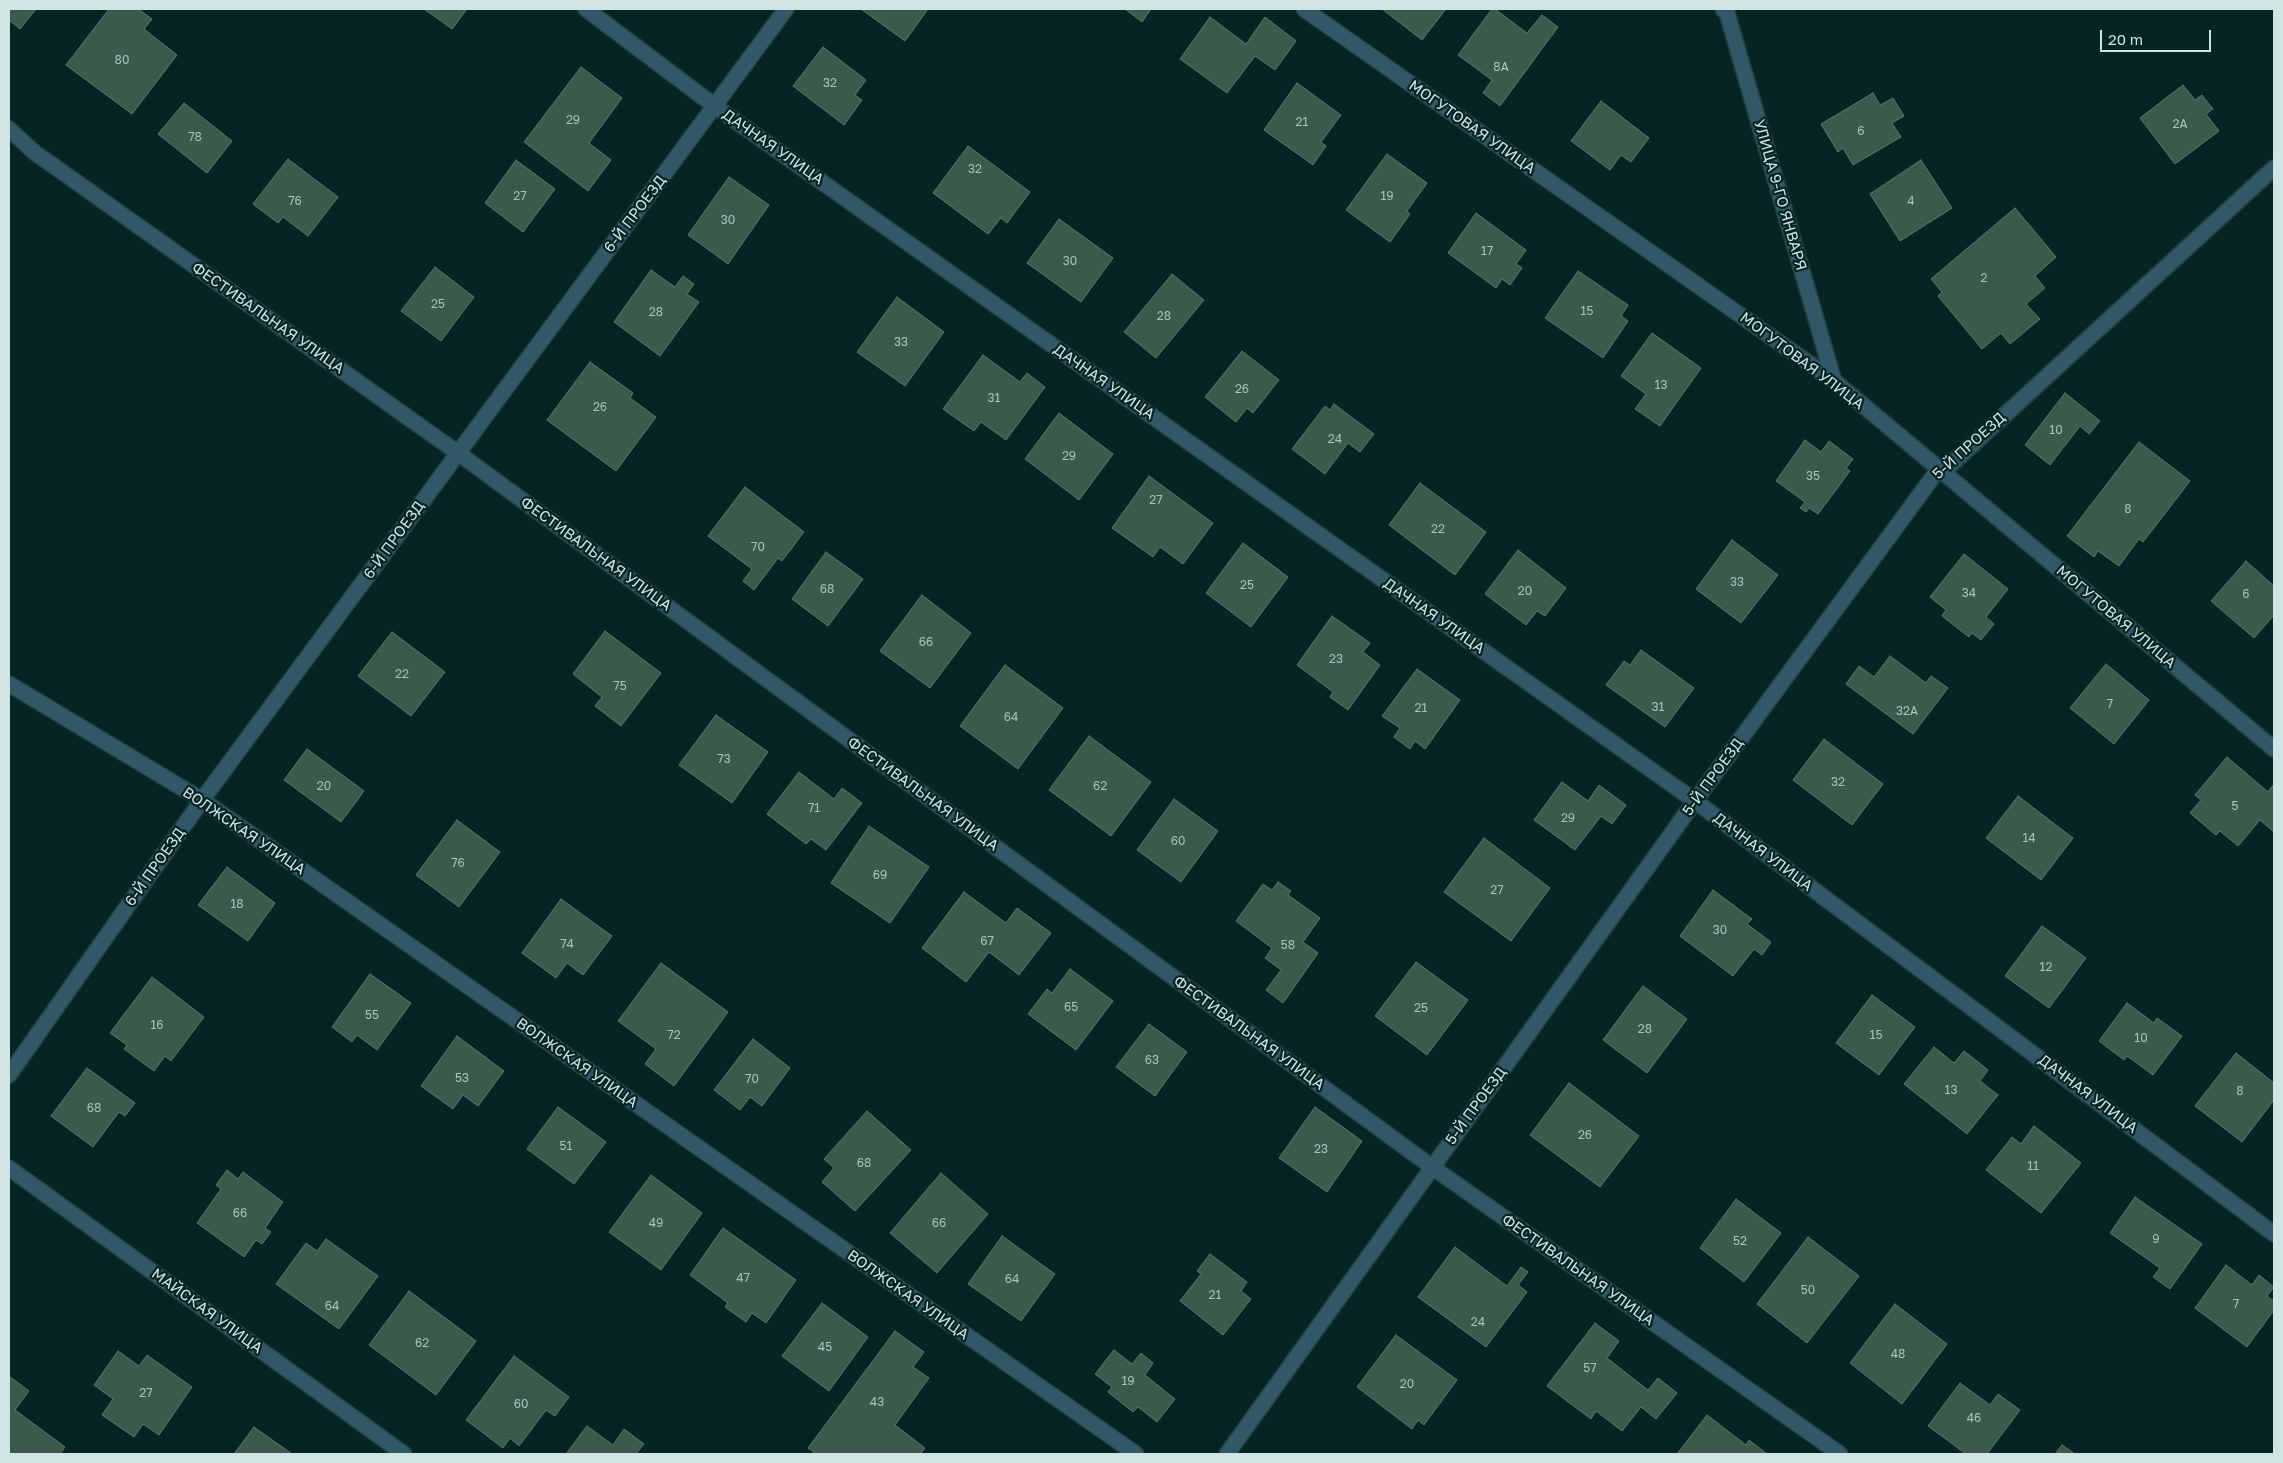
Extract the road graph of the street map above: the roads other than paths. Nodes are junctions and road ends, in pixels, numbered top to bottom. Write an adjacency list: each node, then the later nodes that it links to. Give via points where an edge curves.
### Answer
1 (586, 9): 5 (street, ДАЧНАЯ УЛИЦА)
2 (786, 9): 5 (street, 6-Й ПРОЕЗД)
3 (1304, 9): 8 (street, МОГУТОВАЯ УЛИЦА)
4 (1723, 9): 8 (street, УЛИЦА 9-ГО ЯНВАРЯ, via 1727,13)
5 (716, 107): 9 (street, 6-Й ПРОЕЗД); 14 (street, ДАЧНАЯ УЛИЦА)
6 (9, 129): 9 (street, ФЕСТИВАЛЬНАЯ УЛИЦА, via 34,152)
7 (2274, 168): 10 (street, 5-Й ПРОЕЗД, via 1947,468)
8 (1834, 382): 10 (street, МОГУТОВАЯ УЛИЦА)
9 (458, 453): 13 (street, 6-Й ПРОЕЗД); 16 (street, ФЕСТИВАЛЬНАЯ УЛИЦА)
10 (1938, 470): 12 (street, МОГУТОВАЯ УЛИЦА); 14 (street, 5-Й ПРОЕЗД)
11 (9, 684): 13 (street, ВОЛЖСКАЯ УЛИЦА)
12 (2274, 749)
13 (202, 800): 15 (street, 6-Й ПРОЕЗД); 20 (street, ВОЛЖСКАЯ УЛИЦА)
14 (1695, 801): 16 (street, 5-Й ПРОЕЗД); 18 (street, ДАЧНАЯ УЛИЦА)
15 (9, 1075)
16 (1432, 1167): 21 (street, 5-Й ПРОЕЗД); 22 (street, ФЕСТИВАЛЬНАЯ УЛИЦА)
17 (9, 1168): 19 (street, МАЙСКАЯ УЛИЦА)
18 (2274, 1234)
19 (404, 1454)
20 (1136, 1454)
21 (1227, 1454)
22 (1840, 1454)

